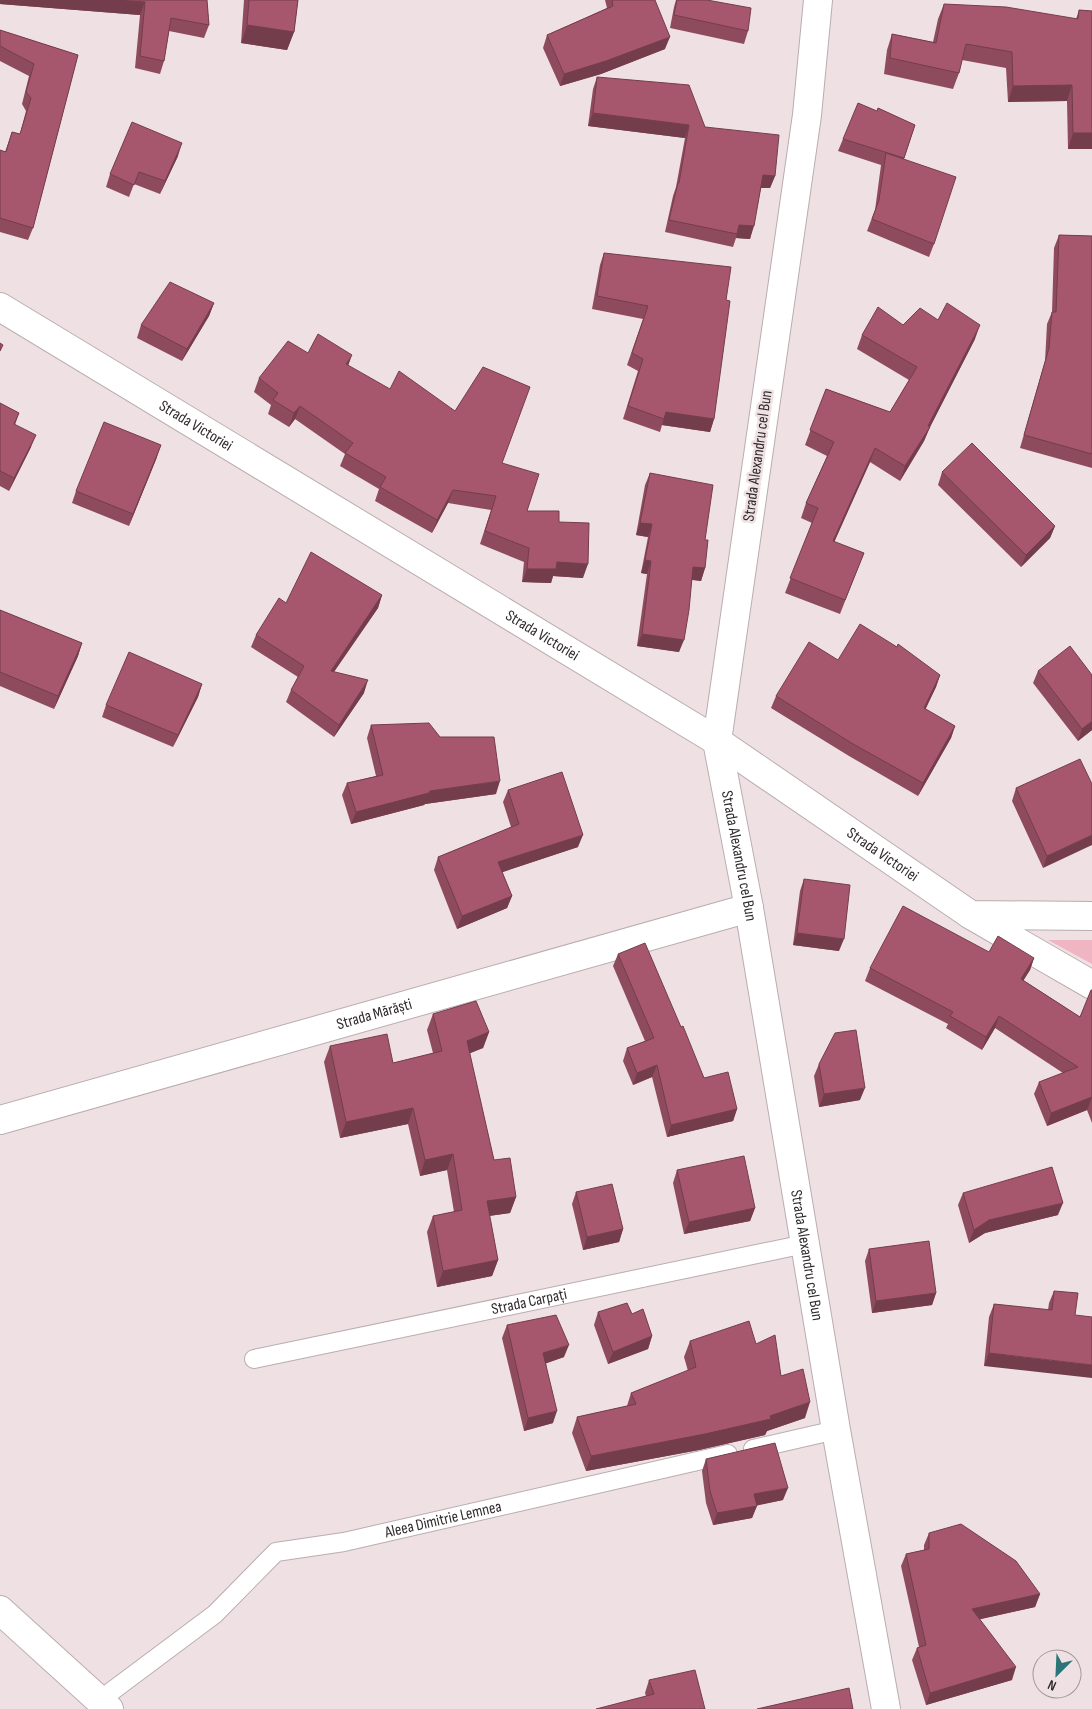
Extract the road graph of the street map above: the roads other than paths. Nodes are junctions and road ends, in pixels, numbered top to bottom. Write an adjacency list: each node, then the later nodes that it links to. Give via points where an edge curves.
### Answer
1 (818, 0): 3 (street, Strada Alexandru cel Bun, via 807,115)
2 (0, 307): 3 (street, Strada Victoriei)
3 (717, 741): 4 (street, Strada Alexandru cel Bun); 5 (street, Strada Victoriei)
4 (749, 908): 8 (street, Strada Mărăști); 9 (street, Strada Alexandru cel Bun)
5 (971, 915): 6 (street); 7 (street, Strada Victoriei)
6 (1092, 916)
7 (1092, 985)
8 (0, 1120)
9 (805, 1244): 10 (lane, Strada Carpați); 11 (street, Strada Alexandru cel Bun)
10 (254, 1359)
11 (836, 1430): 13 (lane, Aleea Dimitrie Lemnea, via 344,1542 276,1552 215,1614); 14 (street, Strada Alexandru cel Bun)
12 (0, 1610): 13 (street)
13 (105, 1705)
14 (886, 1709)

